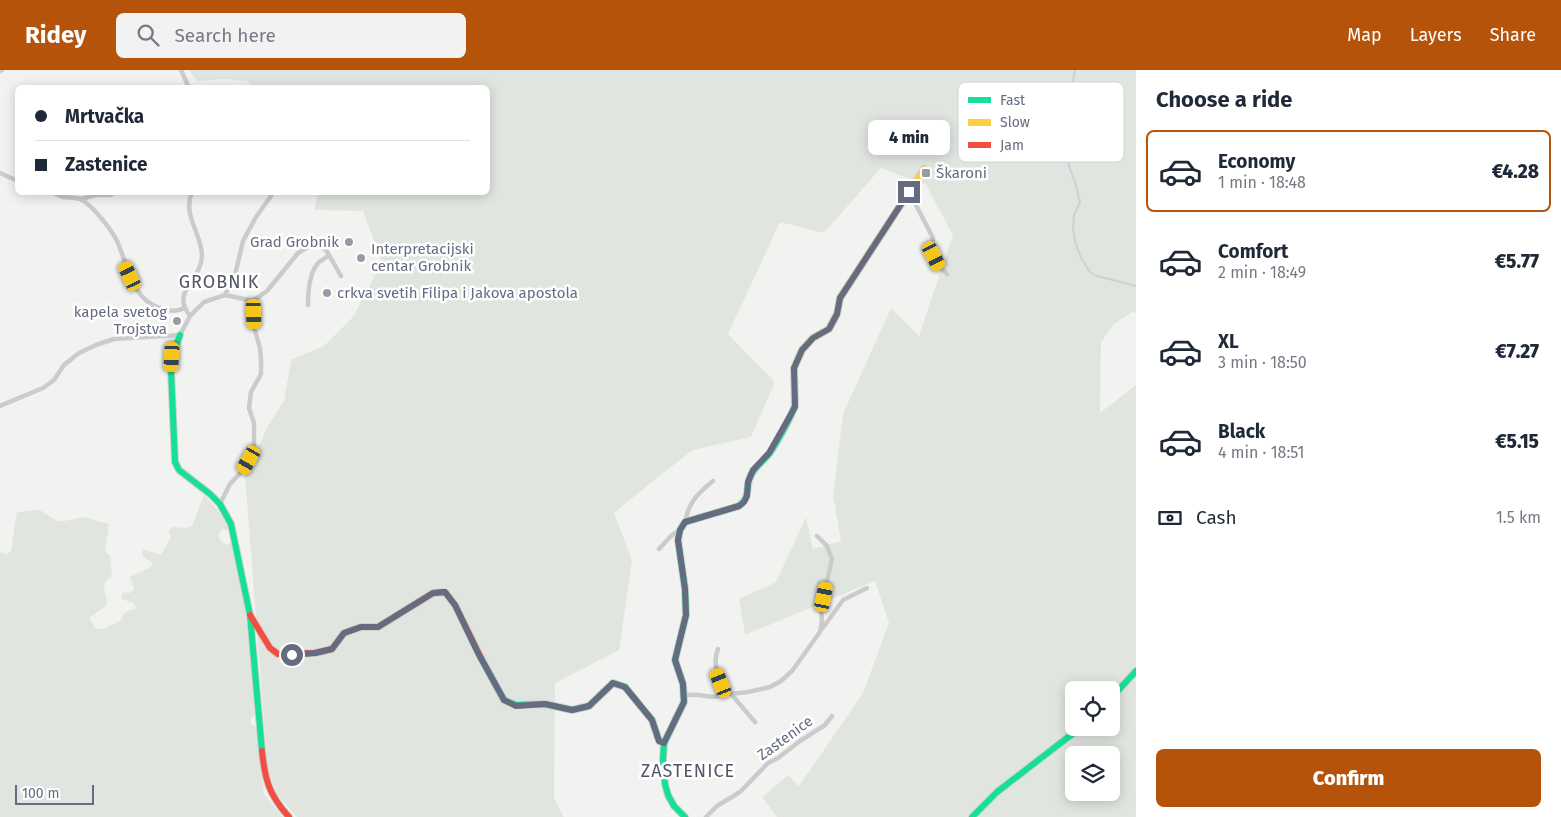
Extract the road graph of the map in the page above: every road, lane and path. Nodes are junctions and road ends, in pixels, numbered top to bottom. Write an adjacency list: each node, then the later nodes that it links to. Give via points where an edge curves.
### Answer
1 (181, 70): 2 (street)
2 (188, 85)
3 (924, 169): 6 (street)
4 (0, 173): 5 (street)
5 (15, 180)
6 (909, 192): 14 (street); 15 (street)
7 (58, 195): 13 (street)
8 (95, 195): 13 (street)
9 (95, 195): 10 (street)
10 (111, 195)
11 (191, 195): 22 (street, via 188,211 200,239 202,256 200,268 184,293)
12 (271, 196): 19 (street, via 243,241 235,275)
13 (82, 199): 22 (street, via 113,234 132,280 143,297 156,307 167,310)
14 (903, 202): 15 (street); 28 (street, via 840,298 837,314 829,329 813,338 802,350 794,368 795,407 769,453 753,470 744,502)
15 (915, 203): 17 (street, via 933,238 934,256)
16 (329, 256): 18 (street); 20 (street, via 315,243 298,253 267,291); 21 (street, via 315,269)
17 (946, 274)
18 (341, 276)
19 (225, 295): 20 (street); 23 (street, via 204,302)
20 (253, 301): 27 (street, via 254,327 261,360 261,374 251,392 249,408 254,423 254,451)
21 (308, 305)
22 (184, 308): 23 (street)
23 (190, 316): 24 (street)
24 (180, 335): 25 (street, via 114,338 96,345 64,365 54,380 43,388); 27 (street, via 171,370 175,462 179,470)
25 (0, 406)
26 (713, 481): 28 (street, via 692,502)
27 (220, 504): 33 (street, via 230,524)
28 (685, 522): 29 (street)
29 (680, 530): 31 (street); 40 (street, via 678,540 686,615 675,660)
30 (818, 536): 34 (street, via 832,559 821,608)
31 (659, 549)
32 (867, 588): 34 (street, via 843,600)
33 (250, 615): 44 (street, via 270,648 278,654 315,653 332,649 344,633 361,627 378,627 433,593 445,592 455,605 504,700 516,706 545,704 572,710 589,706 613,683 625,687 652,720 659,741); 45 (street, via 264,770 269,792)
34 (820, 632): 39 (street, via 792,671 781,680 770,687)
35 (718, 649): 38 (street, Zastenice, via 715,661)
36 (1136, 671): 37 (street)
37 (1120, 688)
38 (726, 690): 39 (street, Zastenice); 40 (street, via 719,697)
39 (731, 694): 42 (street, Zastenice)
40 (685, 696): 44 (street)
41 (832, 716): 47 (street, Zastenice, via 825,725 768,763 740,792)
42 (755, 722)
43 (1070, 736): 48 (street, via 997,792)
44 (664, 743): 46 (street, via 668,795)
45 (289, 817)
46 (686, 817)
47 (706, 817)
48 (972, 817)

